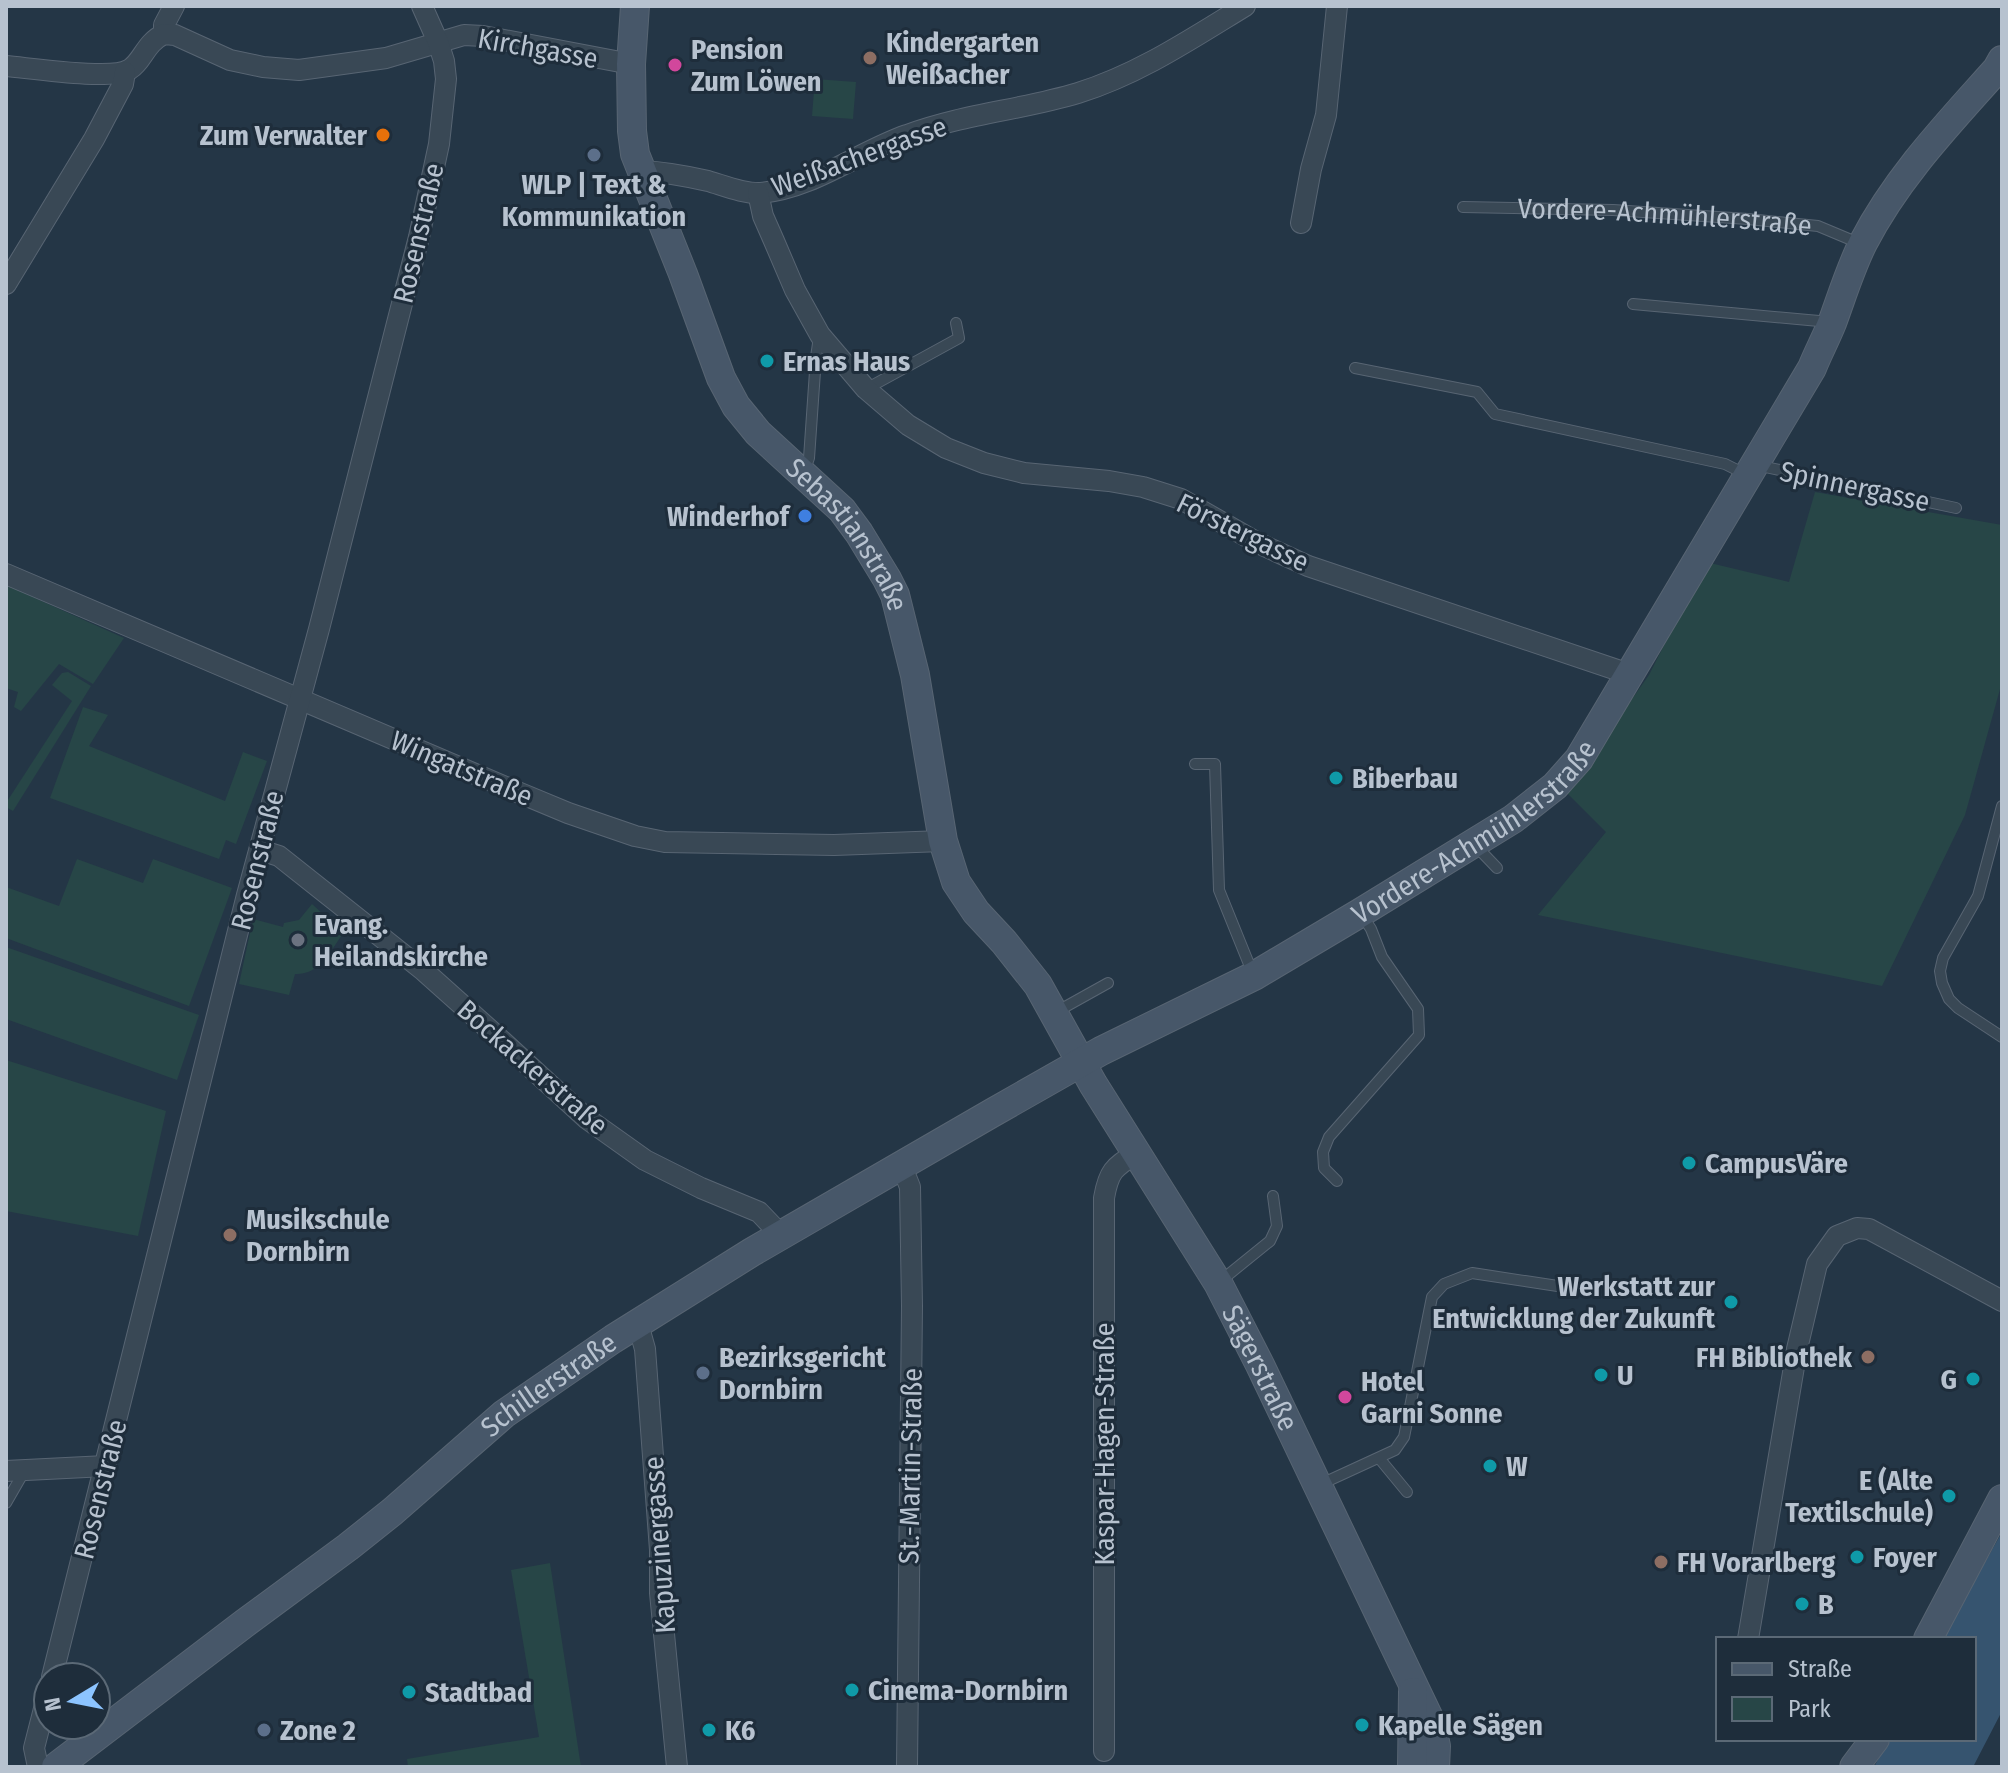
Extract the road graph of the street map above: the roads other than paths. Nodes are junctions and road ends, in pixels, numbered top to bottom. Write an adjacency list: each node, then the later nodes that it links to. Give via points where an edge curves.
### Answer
1 (174, 6): 6 (street)
2 (422, 6): 7 (street, Kirchgasse)
3 (635, 6): 8 (street, Sebastianstraße)
4 (1245, 6): 13 (street, Weißachergasse, via 1169,53 1095,87 909,134 815,179)
5 (1337, 6): 15 (street, via 1326,115)
6 (164, 34): 7 (street, via 230,60 299,70 386,58); 11 (street)
7 (438, 42): 8 (street, Kirchgasse, via 483,36); 29 (street, Rosenstraße, via 446,79 426,206)
8 (631, 64): 12 (street, Sebastianstraße, via 632,131)
9 (6, 66): 11 (street)
10 (2000, 67): 16 (street, Vordere-Achmühlerstraße, via 1894,189)
11 (125, 72): 17 (street, via 94,139)
12 (642, 171): 13 (street, Weißachergasse); 25 (street, Sebastianstraße, via 736,406)
13 (758, 193): 21 (street, Förstergasse, via 795,290)
14 (1463, 207): 16 (lane, Vordere-Achmühlerstraße, via 1748,219 1818,226)
15 (1301, 223)
16 (1863, 244): 20 (street, Vordere-Achmühlerstraße)
17 (6, 284)
18 (1633, 304): 20 (lane)
19 (956, 323): 23 (lane, via 959,338)
20 (1831, 325): 24 (street, Vordere-Achmühlerstraße, via 1812,368)
21 (820, 335): 23 (street, Förstergasse); 25 (lane)
22 (1355, 368): 24 (lane, via 1477,392 1495,414)
23 (866, 389): 28 (street, Förstergasse, via 908,425 984,463 1143,487 1181,499 1308,566)
24 (1750, 470): 26 (lane, Spinnergasse); 28 (street, Vordere-Achmühlerstraße)
25 (804, 474): 32 (street, Sebastianstraße, via 842,510 895,595 915,675)
26 (1956, 508)
27 (6, 574): 29 (street, Wingatstraße)
28 (1629, 674): 33 (street, Vordere-Achmühlerstraße, via 1579,759 1555,786)
29 (299, 700): 32 (street, Wingatstraße, via 635,836 665,842 819,845); 34 (street, Rosenstraße)
30 (1195, 764): 37 (lane, via 1215,764 1219,890)
31 (2002, 806): 40 (lane, via 1978,896 1940,971 1949,999)
32 (943, 841): 39 (street, Sebastianstraße, via 956,882)
33 (1473, 844): 35 (lane); 36 (street, Vordere-Achmühlerstraße)
34 (260, 850): 46 (street, Bockackerstraße, via 279,856 424,971 586,1118 648,1162 759,1212); 52 (street, Rosenstraße)
35 (1497, 868)
36 (1360, 913): 37 (street, Vordere-Achmühlerstraße); 44 (lane, via 1418,1009 1419,1035 1329,1137 1324,1168)
37 (1254, 976): 41 (street, Vordere-Achmühlerstraße)
38 (1108, 983): 39 (lane)
39 (1054, 1013): 41 (street, Sebastianstraße)
40 (2002, 1037)
41 (1081, 1062): 42 (street, Sägerstraße); 43 (street, Schillerstraße)
42 (1138, 1152): 47 (street, Sägerstraße); 64 (street, Kaspar-Hagen-Straße, via 1116,1166 1104,1198)
43 (902, 1167): 46 (street, Schillerstraße); 68 (street, St.-Martin-Straße, via 910,1187 912,1306)
44 (1337, 1181)
45 (1273, 1196): 47 (lane, via 1277,1226 1270,1241)
46 (781, 1235): 50 (street, Schillerstraße)
47 (1218, 1283): 54 (street, Sägerstraße)
48 (1597, 1292): 51 (lane, via 1472,1273 1444,1284 1432,1297 1404,1437 1395,1450)
49 (2002, 1301): 58 (street, via 1869,1229 1837,1236 1817,1264 1797,1349)
50 (638, 1324): 66 (street, Schillerstraße, via 504,1414 348,1547); 67 (street, Kapuzinergasse, via 645,1349)
51 (1379, 1458): 54 (lane); 55 (lane)
52 (106, 1466): 53 (street); 60 (street, Rosenstraße)
53 (16, 1470): 57 (lane)
54 (1317, 1486): 61 (street, Sägerstraße)
55 (1407, 1492)
56 (2002, 1499): 59 (street)
57 (6, 1503)
58 (1748, 1637)
59 (1929, 1637)
60 (56, 1661)
61 (1413, 1688): 69 (street, Sägerstraße); 70 (street, Sägerstraße, via 1434,1733)
62 (36, 1741): 65 (street)
63 (1874, 1741): 71 (street)
64 (1104, 1751)
65 (38, 1767)
66 (56, 1767)
67 (677, 1767)
68 (907, 1767)
69 (1412, 1767)
70 (1435, 1767)
71 (1854, 1767)

